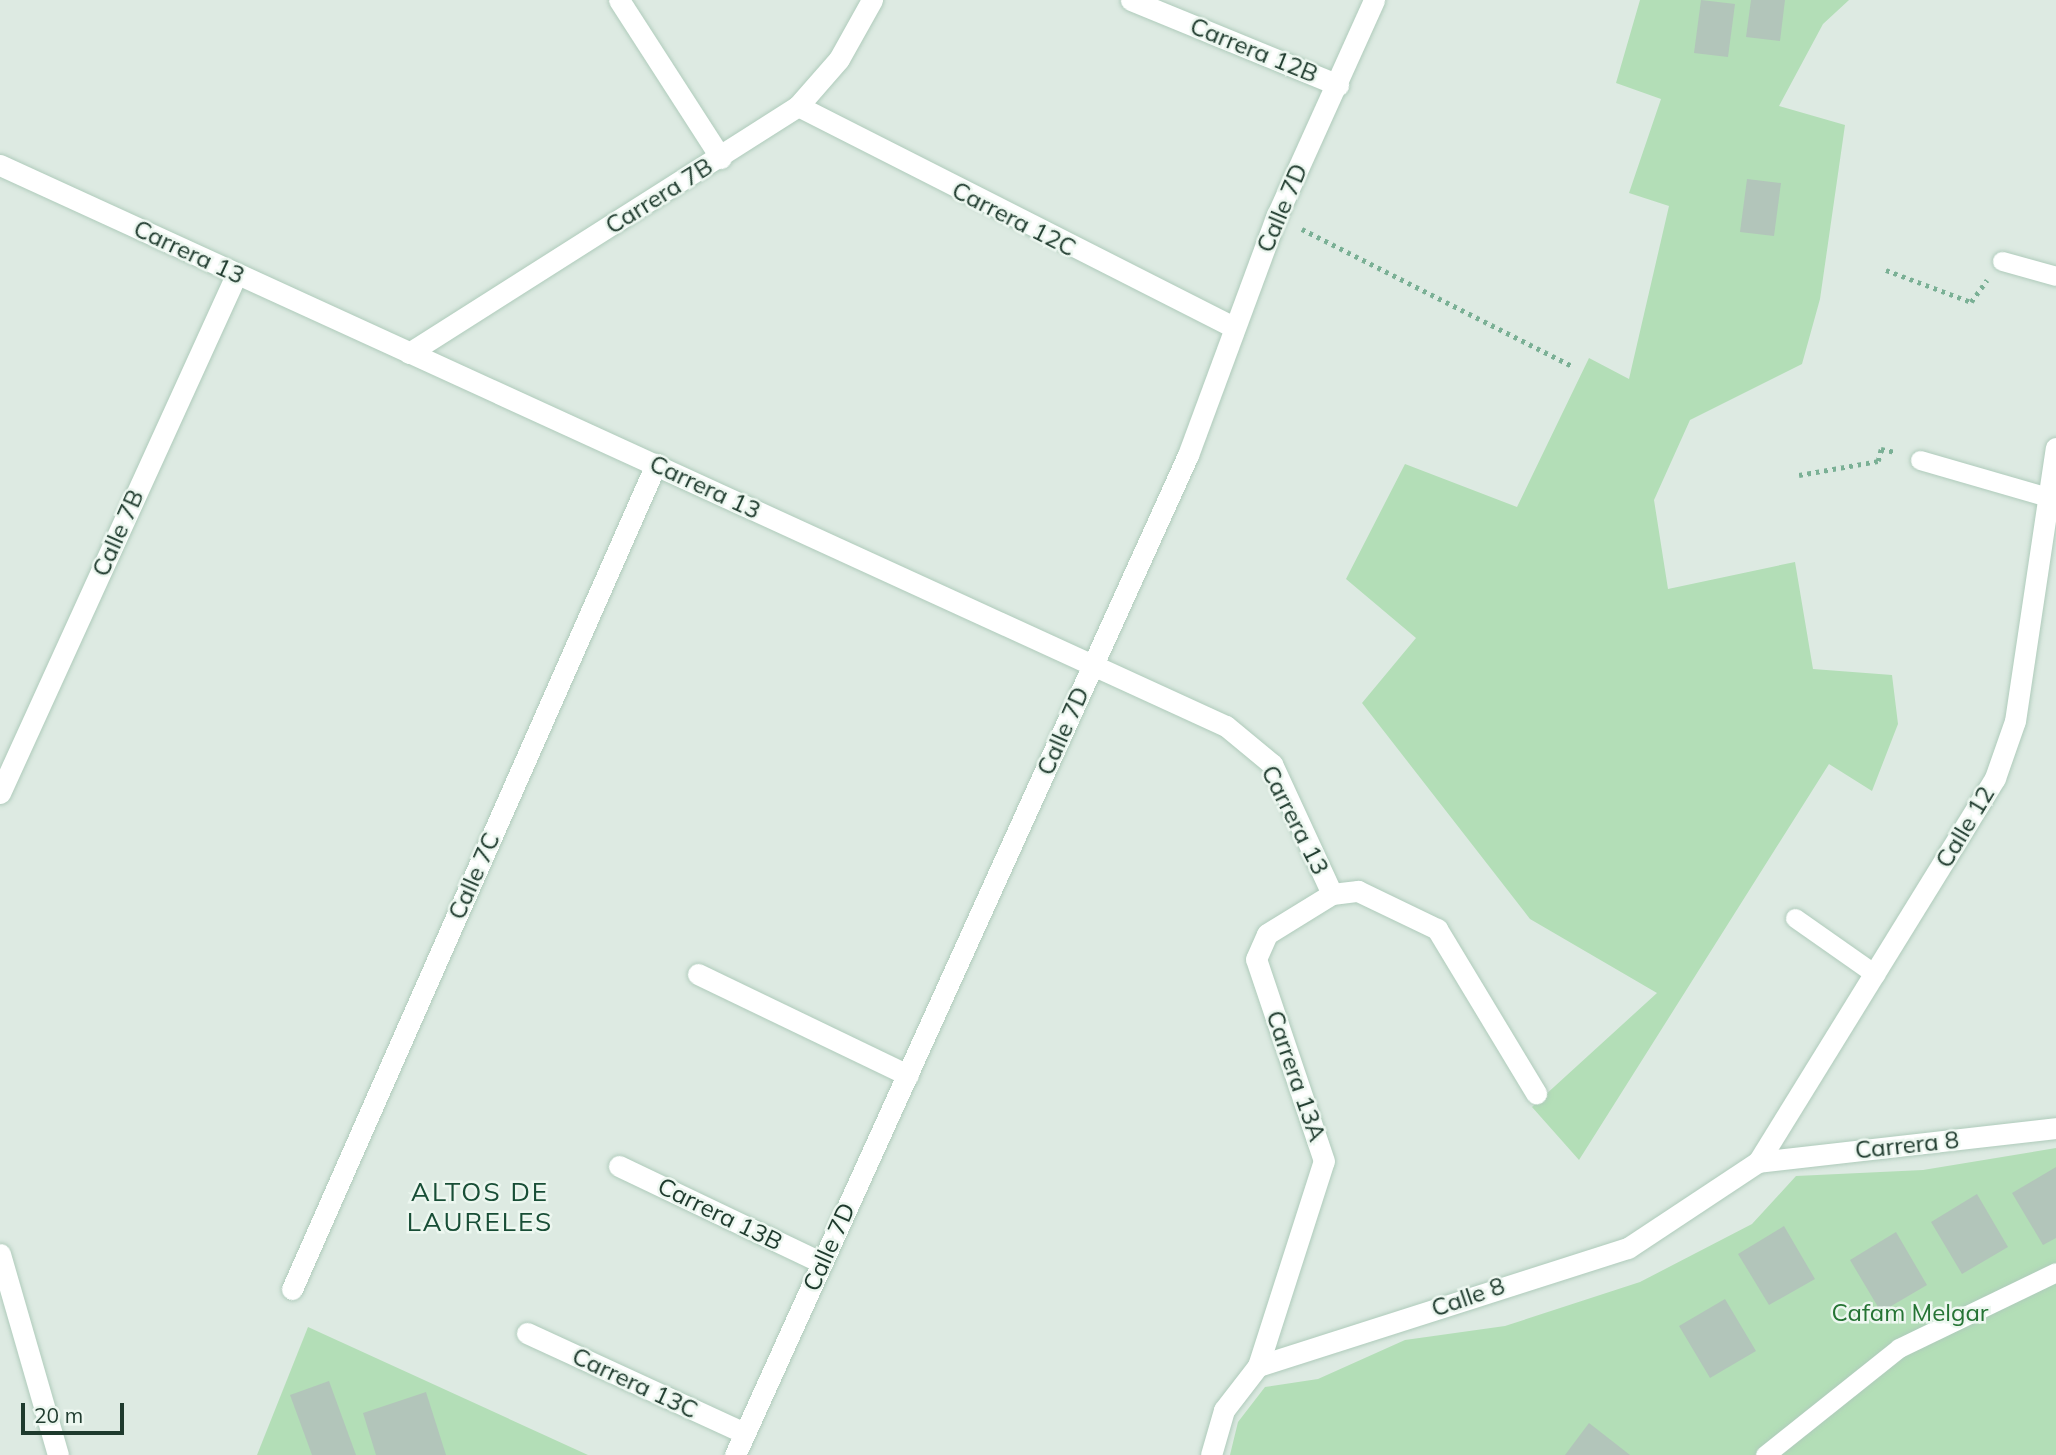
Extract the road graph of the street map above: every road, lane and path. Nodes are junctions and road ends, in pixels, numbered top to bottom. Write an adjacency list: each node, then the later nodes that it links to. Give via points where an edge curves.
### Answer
1 (619, 0): 7 (street)
2 (872, 0): 6 (street, Carrera 7B, via 839,59)
3 (1130, 0): 5 (street, Carrera 12B)
4 (1374, 0): 5 (street, Calle 7D)
5 (1338, 85): 9 (street, Calle 7D)
6 (798, 106): 7 (street, Carrera 7B); 14 (street, Carrera 12C)
7 (721, 158): 15 (street, Carrera 7B)
8 (0, 165): 12 (street, Carrera 13)
9 (1277, 215): 14 (street, Calle 7D); 16 (path)
10 (2002, 261): 11 (path, via 1971,302); 13 (lane)
11 (1886, 270)
12 (237, 273): 15 (street, Carrera 13); 23 (street, Calle 7B)
13 (2056, 276)
14 (1233, 327): 22 (street, Calle 7D, via 1188,456)
15 (409, 353): 19 (street, Carrera 13)
16 (1572, 366)
17 (2056, 448): 21 (street, Calle 12)
18 (1920, 460): 20 (path, via 1881,449 1878,461); 21 (lane)
19 (656, 464): 22 (street, Carrera 13); 36 (street, Calle 7C)
20 (1799, 475)
21 (2048, 497): 27 (street, Calle 12, via 2015,721 1995,778)
22 (1094, 664): 24 (street, Carrera 13, via 1226,726 1272,764); 28 (street, Calle 7D)
23 (0, 793)
24 (1332, 894): 29 (street, via 1358,891 1437,929); 38 (street, Carrera 13A, via 1257,946 1324,1161)
25 (1794, 918): 27 (lane)
26 (698, 974): 28 (street)
27 (1875, 974): 31 (street, Calle 12)
28 (908, 1074): 34 (street, Calle 7D)
29 (1536, 1093)
30 (2056, 1128): 31 (street, Carrera 8)
31 (1758, 1162): 38 (street, Calle 8, via 1628,1248)
32 (619, 1166): 34 (street, Carrera 13B)
33 (0, 1254): 40 (street)
34 (822, 1263): 39 (street, Calle 7D)
35 (2056, 1272): 43 (lane, via 1899,1348)
36 (292, 1289)
37 (527, 1333): 39 (street, Carrera 13C)
38 (1258, 1366): 42 (street, via 1224,1410)
39 (744, 1433): 41 (street, Calle 7D)
40 (58, 1455)
41 (735, 1455)
42 (1211, 1455)
43 (1765, 1455)

